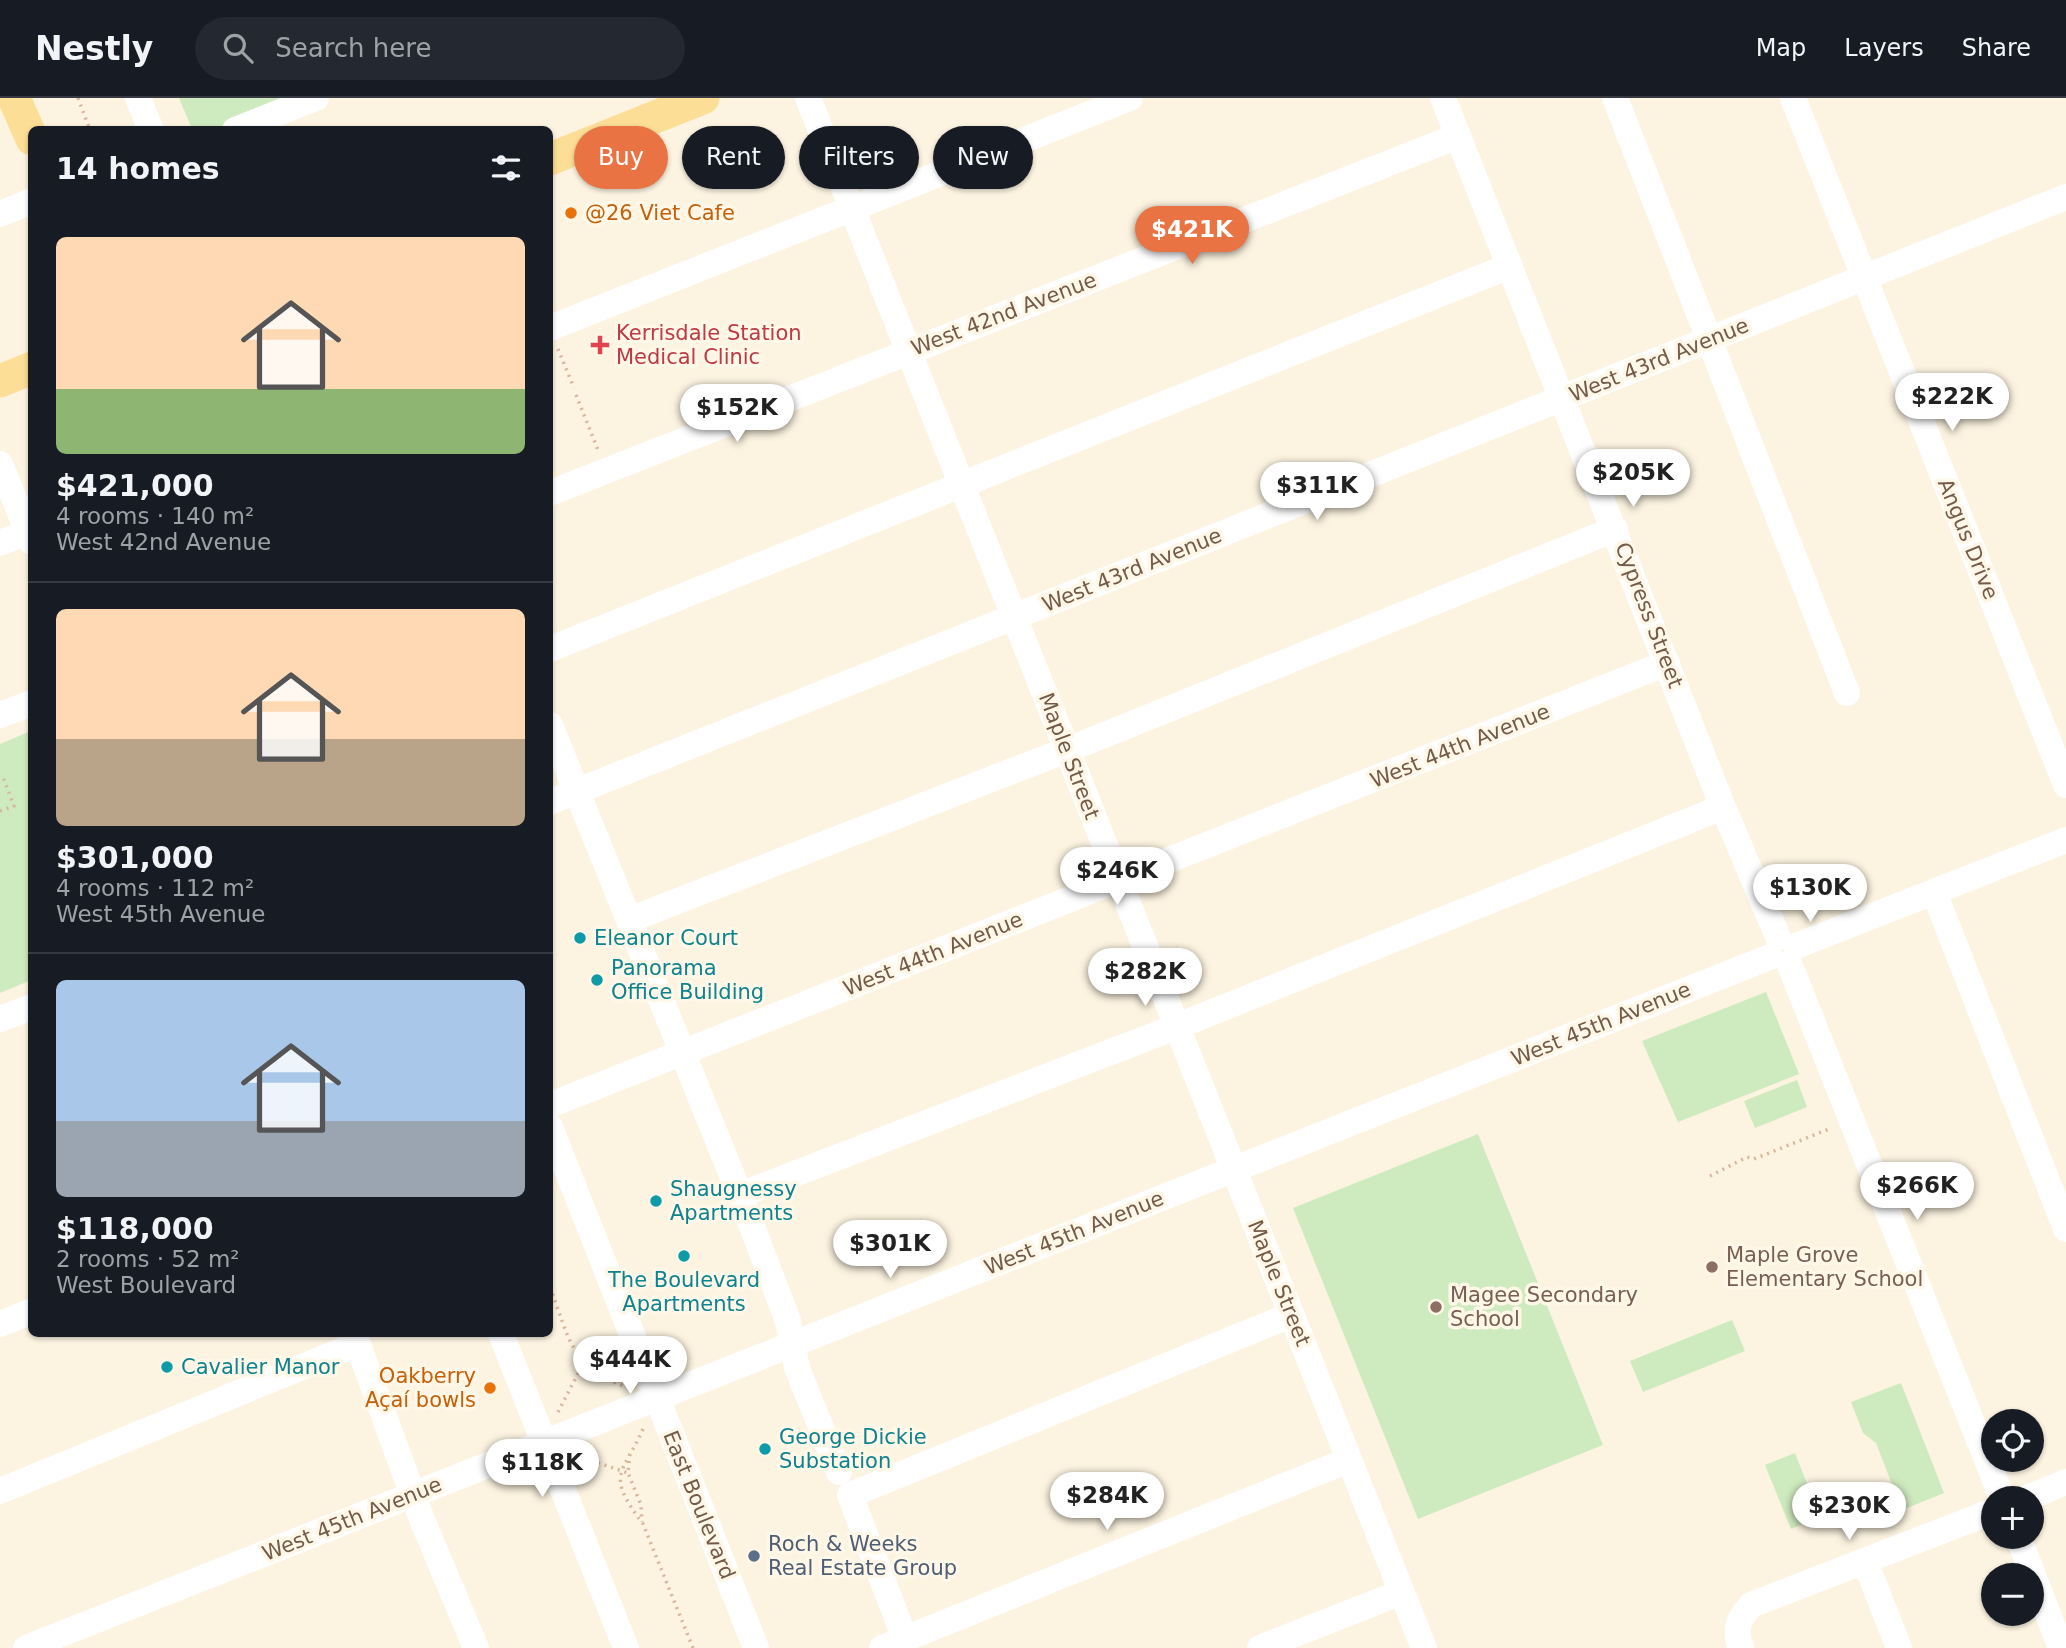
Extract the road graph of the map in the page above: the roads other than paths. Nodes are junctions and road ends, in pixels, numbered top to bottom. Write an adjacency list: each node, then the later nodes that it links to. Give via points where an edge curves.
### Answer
1 (14, 98): 12 (main road)
2 (138, 98): 10 (street)
3 (316, 98): 11 (street)
4 (703, 98): 14 (main road)
5 (808, 98): 17 (street, Maple Street)
6 (1130, 98): 17 (street)
7 (1443, 98): 13 (street, Cypress Street)
8 (1615, 98): 22 (street)
9 (1793, 98): 20 (street, Angus Drive)
10 (148, 126)
11 (245, 126)
12 (28, 130)
13 (1458, 135): 19 (street, Cypress Street); 23 (street, West 42nd Avenue)
14 (553, 158)
15 (2066, 197): 20 (street, West 43rd Avenue)
16 (28, 203): 18 (street)
17 (852, 208): 21 (street); 23 (street, Maple Street)
18 (0, 214)
19 (1510, 266): 26 (street, Cypress Street); 28 (street)
20 (1865, 278): 22 (street, West 43rd Avenue); 42 (street, Angus Drive)
21 (553, 332)
22 (1710, 340): 26 (street, West 43rd Avenue); 37 (street)
23 (909, 352): 28 (street, Maple Street); 29 (street, West 42nd Avenue)
24 (28, 370): 25 (main road)
25 (0, 381)
26 (1563, 398): 30 (street, Cypress Street); 34 (street, West 43rd Avenue)
27 (0, 464): 31 (street)
28 (962, 484): 34 (street, Maple Street); 35 (street)
29 (553, 492)
30 (1615, 529): 36 (street, Cypress Street); 41 (street)
31 (28, 532)
32 (28, 537): 33 (street)
33 (0, 543)
34 (1015, 617): 41 (street, Maple Street); 43 (street, West 43rd Avenue)
35 (553, 648)
36 (1667, 663): 45 (street, Cypress Street); 47 (street, West 44th Avenue)
37 (1847, 693)
38 (28, 704): 39 (street)
39 (0, 715)
40 (553, 732): 43 (street)
41 (1067, 750): 47 (street, Maple Street); 49 (street)
42 (2066, 785)
43 (576, 791): 44 (street, West 43rd Avenue); 49 (street)
44 (553, 801)
45 (1723, 807): 50 (street, Cypress Street); 53 (street)
46 (2066, 840): 48 (street, West 45th Avenue)
47 (1118, 881): 53 (street, Maple Street); 54 (street, West 44th Avenue)
48 (1934, 892): 50 (street, West 45th Avenue); 59 (street)
49 (629, 920): 54 (street)
50 (1783, 951): 57 (street, West 45th Avenue); 71 (street, Cypress Street)
51 (28, 1008): 52 (street)
52 (0, 1019)
53 (1178, 1026): 57 (street, Maple Street); 58 (street)
54 (682, 1054): 55 (street, West 44th Avenue); 58 (street)
55 (553, 1104)
56 (553, 1135): 66 (street, East Boulevard)
57 (1234, 1169): 61 (street, Maple Street); 65 (street, West 45th Avenue)
58 (740, 1195): 65 (street, via 788,1321)
59 (2066, 1230)
60 (28, 1313): 62 (street)
61 (1291, 1315): 68 (street, Maple Street); 79 (street, via 850,1495)
62 (0, 1324)
63 (502, 1337): 67 (street)
64 (356, 1339): 72 (street); 74 (street)
65 (792, 1344): 66 (street, West 45th Avenue); 69 (street, via 797,1368)
66 (657, 1398): 67 (street, West 45th Avenue); 83 (street, East Boulevard)
67 (544, 1442): 74 (street, West 45th Avenue); 82 (street)
68 (1349, 1460): 78 (street, Maple Street); 79 (street)
69 (839, 1472)
70 (2066, 1482): 73 (street)
71 (1998, 1486)
72 (0, 1491)
73 (2044, 1491)
74 (414, 1494): 80 (street); 81 (street, West 45th Avenue)
75 (1981, 1516): 77 (street)
76 (2023, 1549): 88 (street)
77 (1865, 1561): 86 (street, via 1751,1605 1738,1619 1736,1636); 87 (street)
78 (1402, 1592): 84 (street); 85 (street, Maple Street)
79 (893, 1643)
80 (469, 1646)
81 (26, 1648)
82 (626, 1648)
83 (756, 1648)
84 (1260, 1648)
85 (1424, 1648)
86 (1741, 1648)
87 (1899, 1648)
88 (2061, 1648)

